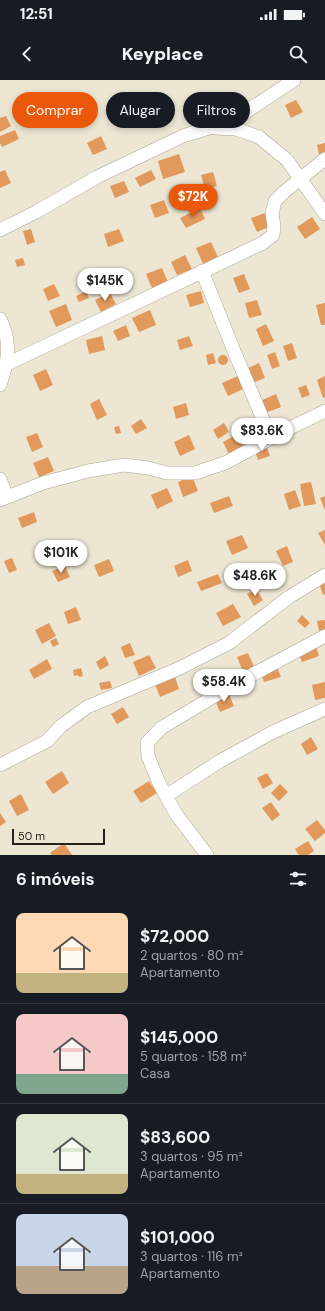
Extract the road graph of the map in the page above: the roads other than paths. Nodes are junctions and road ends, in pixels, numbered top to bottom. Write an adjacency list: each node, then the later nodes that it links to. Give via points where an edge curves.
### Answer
1 (294, 80): 2 (street)
2 (250, 109)
3 (212, 128): 5 (street, via 236,129 259,137 287,160); 7 (street, via 183,136 97,177)
4 (325, 159): 5 (street)
5 (300, 179): 6 (street); 8 (street, via 275,201 272,235 263,242)
6 (325, 214)
7 (0, 230)
8 (202, 271): 10 (street); 13 (street)
9 (0, 319): 10 (street, via 8,344)
10 (7, 364): 11 (street)
11 (0, 385)
12 (325, 411): 13 (street)
13 (271, 438): 15 (street, via 225,463 195,473 167,473 124,465 43,483)
14 (0, 479): 15 (street)
15 (3, 498)
16 (325, 575): 19 (street, via 289,597 229,643 180,668 87,707 61,726 47,741)
17 (325, 636): 20 (street, via 231,686 161,728 147,743 148,756)
18 (325, 709): 20 (street, via 273,732)
19 (0, 765)
20 (166, 796): 21 (street, via 176,814)
21 (207, 855)

